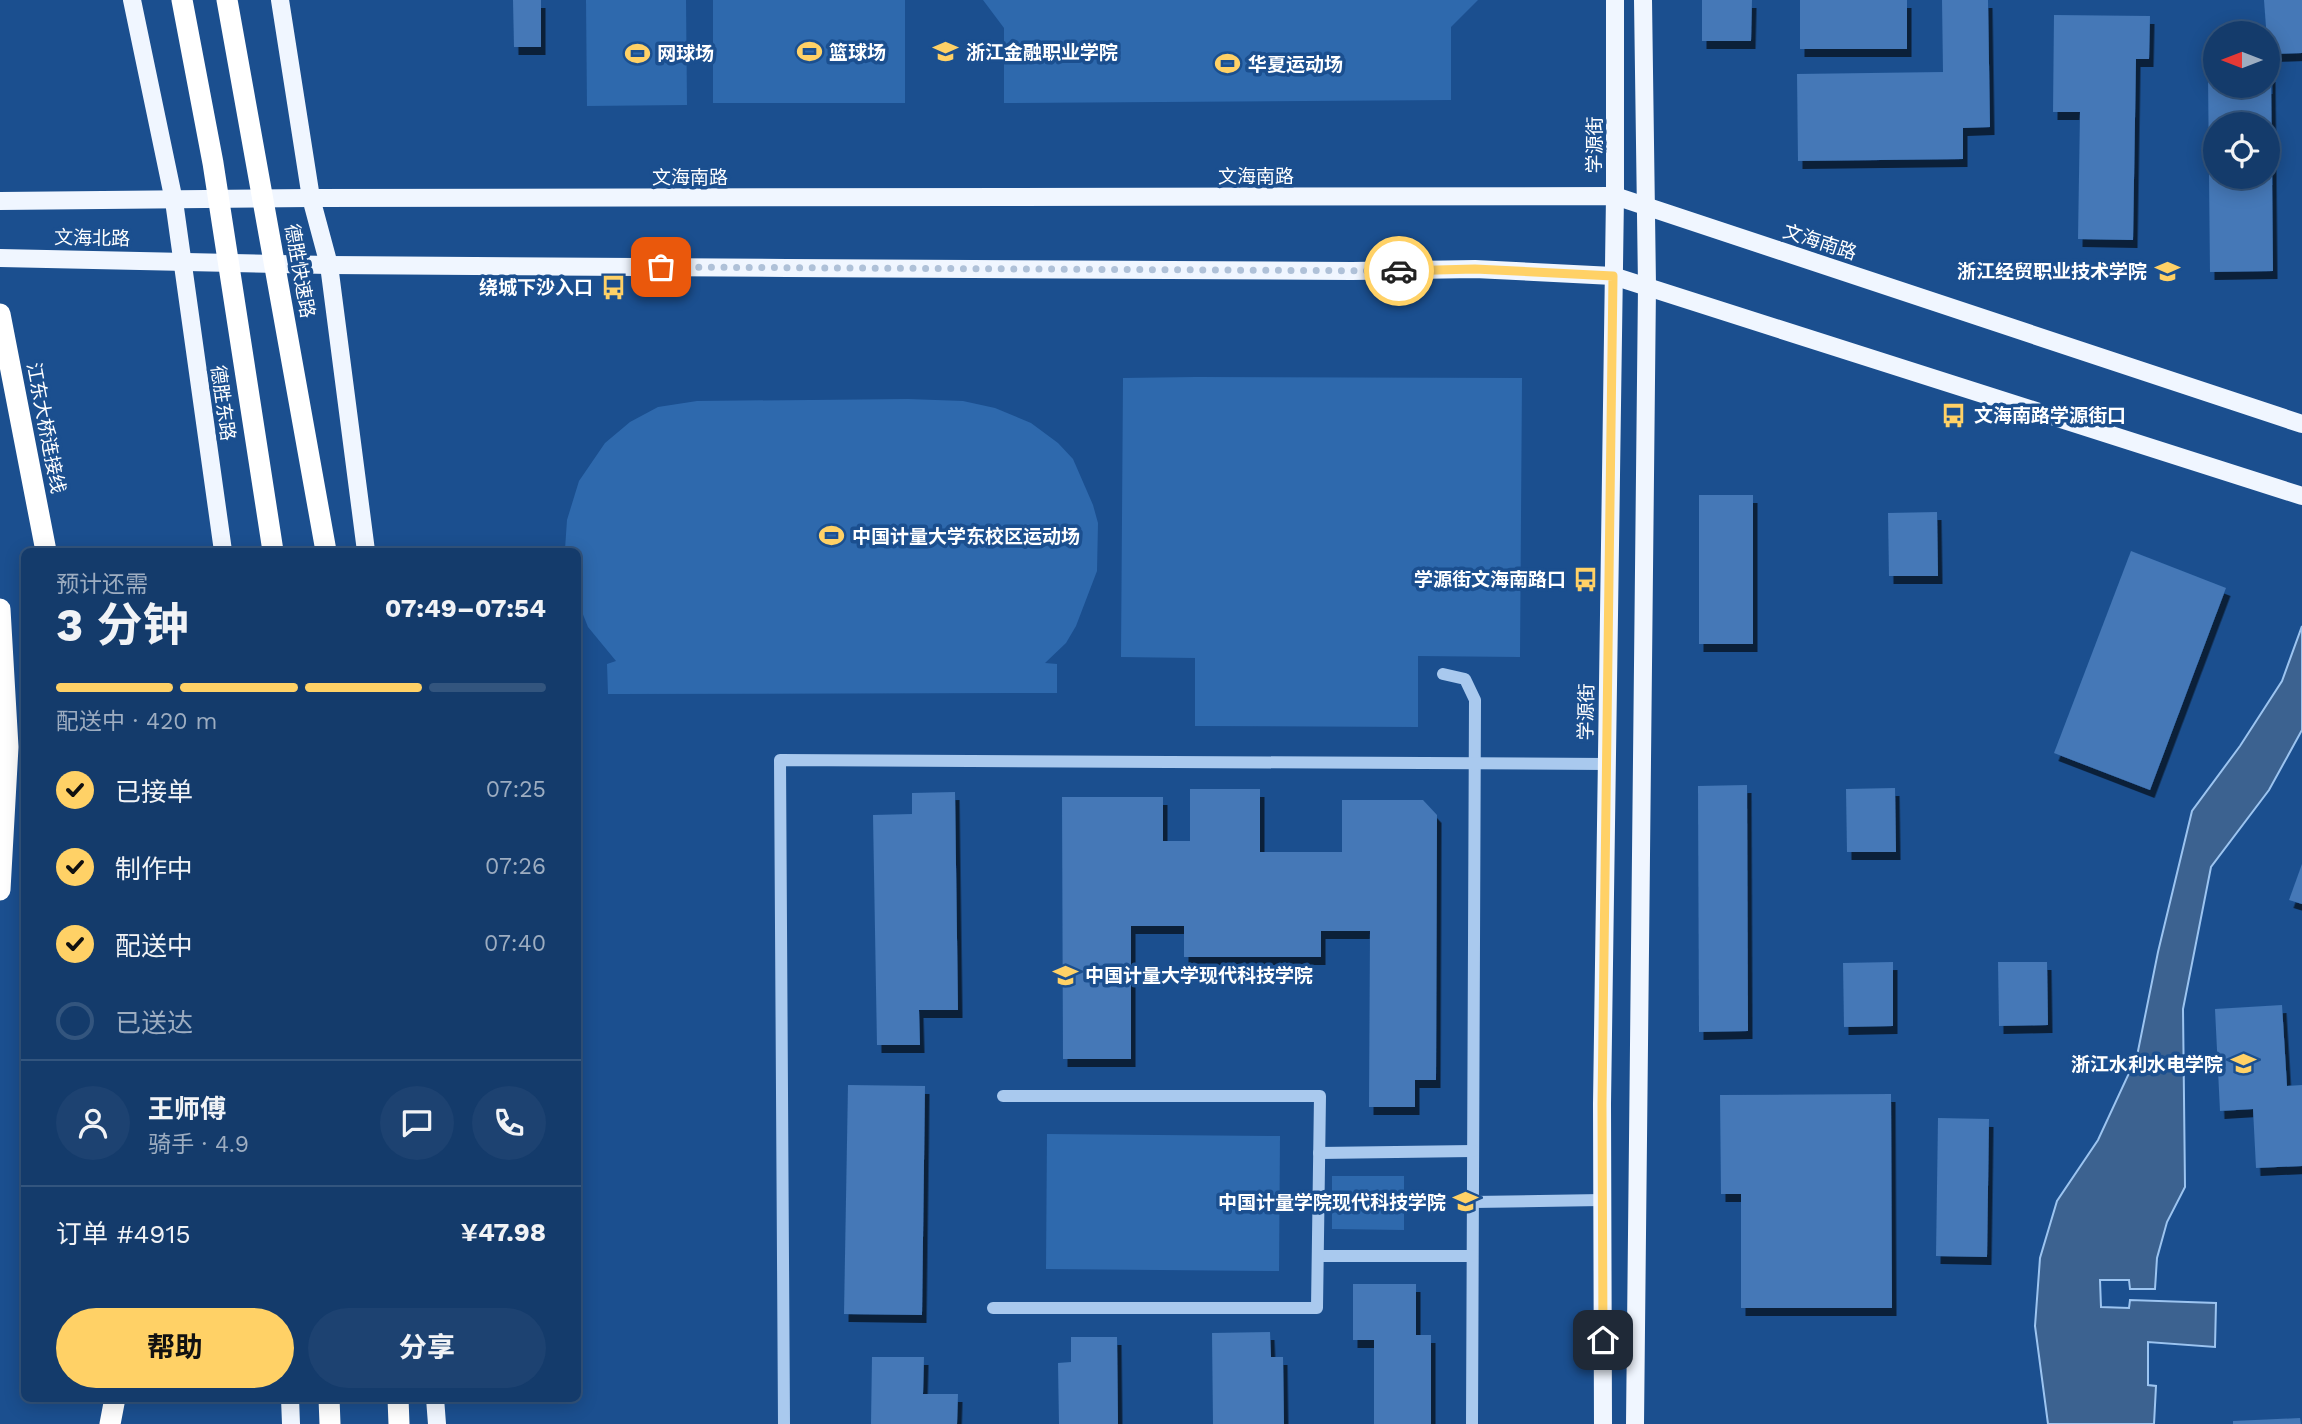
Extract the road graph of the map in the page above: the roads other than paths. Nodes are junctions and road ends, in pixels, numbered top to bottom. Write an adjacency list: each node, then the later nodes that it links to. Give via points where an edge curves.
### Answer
1 (132, 0): 10 (main road, 德胜东路)
2 (182, 0): 22 (highway, bridge, via 213,163)
3 (227, 0): 23 (highway, 德胜快速路, bridge)
4 (1615, 0): 7 (main road, 学源街)
5 (1643, 0): 11 (main road)
6 (280, 2): 8 (main road)
7 (1615, 196): 8 (main road, 文海南路); 11 (main road, 文海南路); 15 (main road, 学源街)
8 (310, 198): 10 (main road, 文海南路); 14 (main road)
9 (0, 201): 10 (main road, 文海北路)
10 (174, 201): 13 (main road, 德胜东路)
11 (1646, 206): 16 (main road); 18 (main road, 文海南路)
12 (0, 258): 13 (main road, 文海北路)
13 (183, 261): 14 (main road); 21 (main road, 德胜东路)
14 (330, 265): 15 (main road, via 1475,269); 24 (main road)
15 (1613, 276): 16 (main road); 28 (main road, 学源街)
16 (1647, 286): 19 (main road); 47 (main road)
17 (0, 314): 20 (highway, 江东大桥连接线)
18 (2302, 424)
19 (2302, 496)
20 (45, 548)
21 (223, 548)
22 (273, 548)
23 (326, 548)
24 (366, 548)
25 (0, 609): 29 (highway, via 8,747)
26 (1443, 674): 27 (street, via 1465,679 1475,700)
27 (1475, 763): 28 (street); 31 (street); 44 (street, via 780,760)
28 (1607, 764): 33 (main road, 学源街)
29 (0, 890)
30 (1003, 1096): 32 (street, via 1320,1096)
31 (1473, 1151): 32 (street); 34 (street)
32 (1319, 1153): 35 (street)
33 (1602, 1200): 34 (street); 46 (main road, 学源街)
34 (1473, 1202): 36 (street)
35 (1318, 1256): 36 (street); 37 (street, via 1317,1308)
36 (1472, 1256): 45 (street)
37 (993, 1308)
38 (114, 1402): 41 (highway)
39 (290, 1402): 42 (main road)
40 (435, 1402): 43 (main road)
41 (110, 1424)
42 (292, 1424)
43 (437, 1424)
44 (784, 1424)
45 (1472, 1424)
46 (1603, 1424)
47 (1635, 1424)

